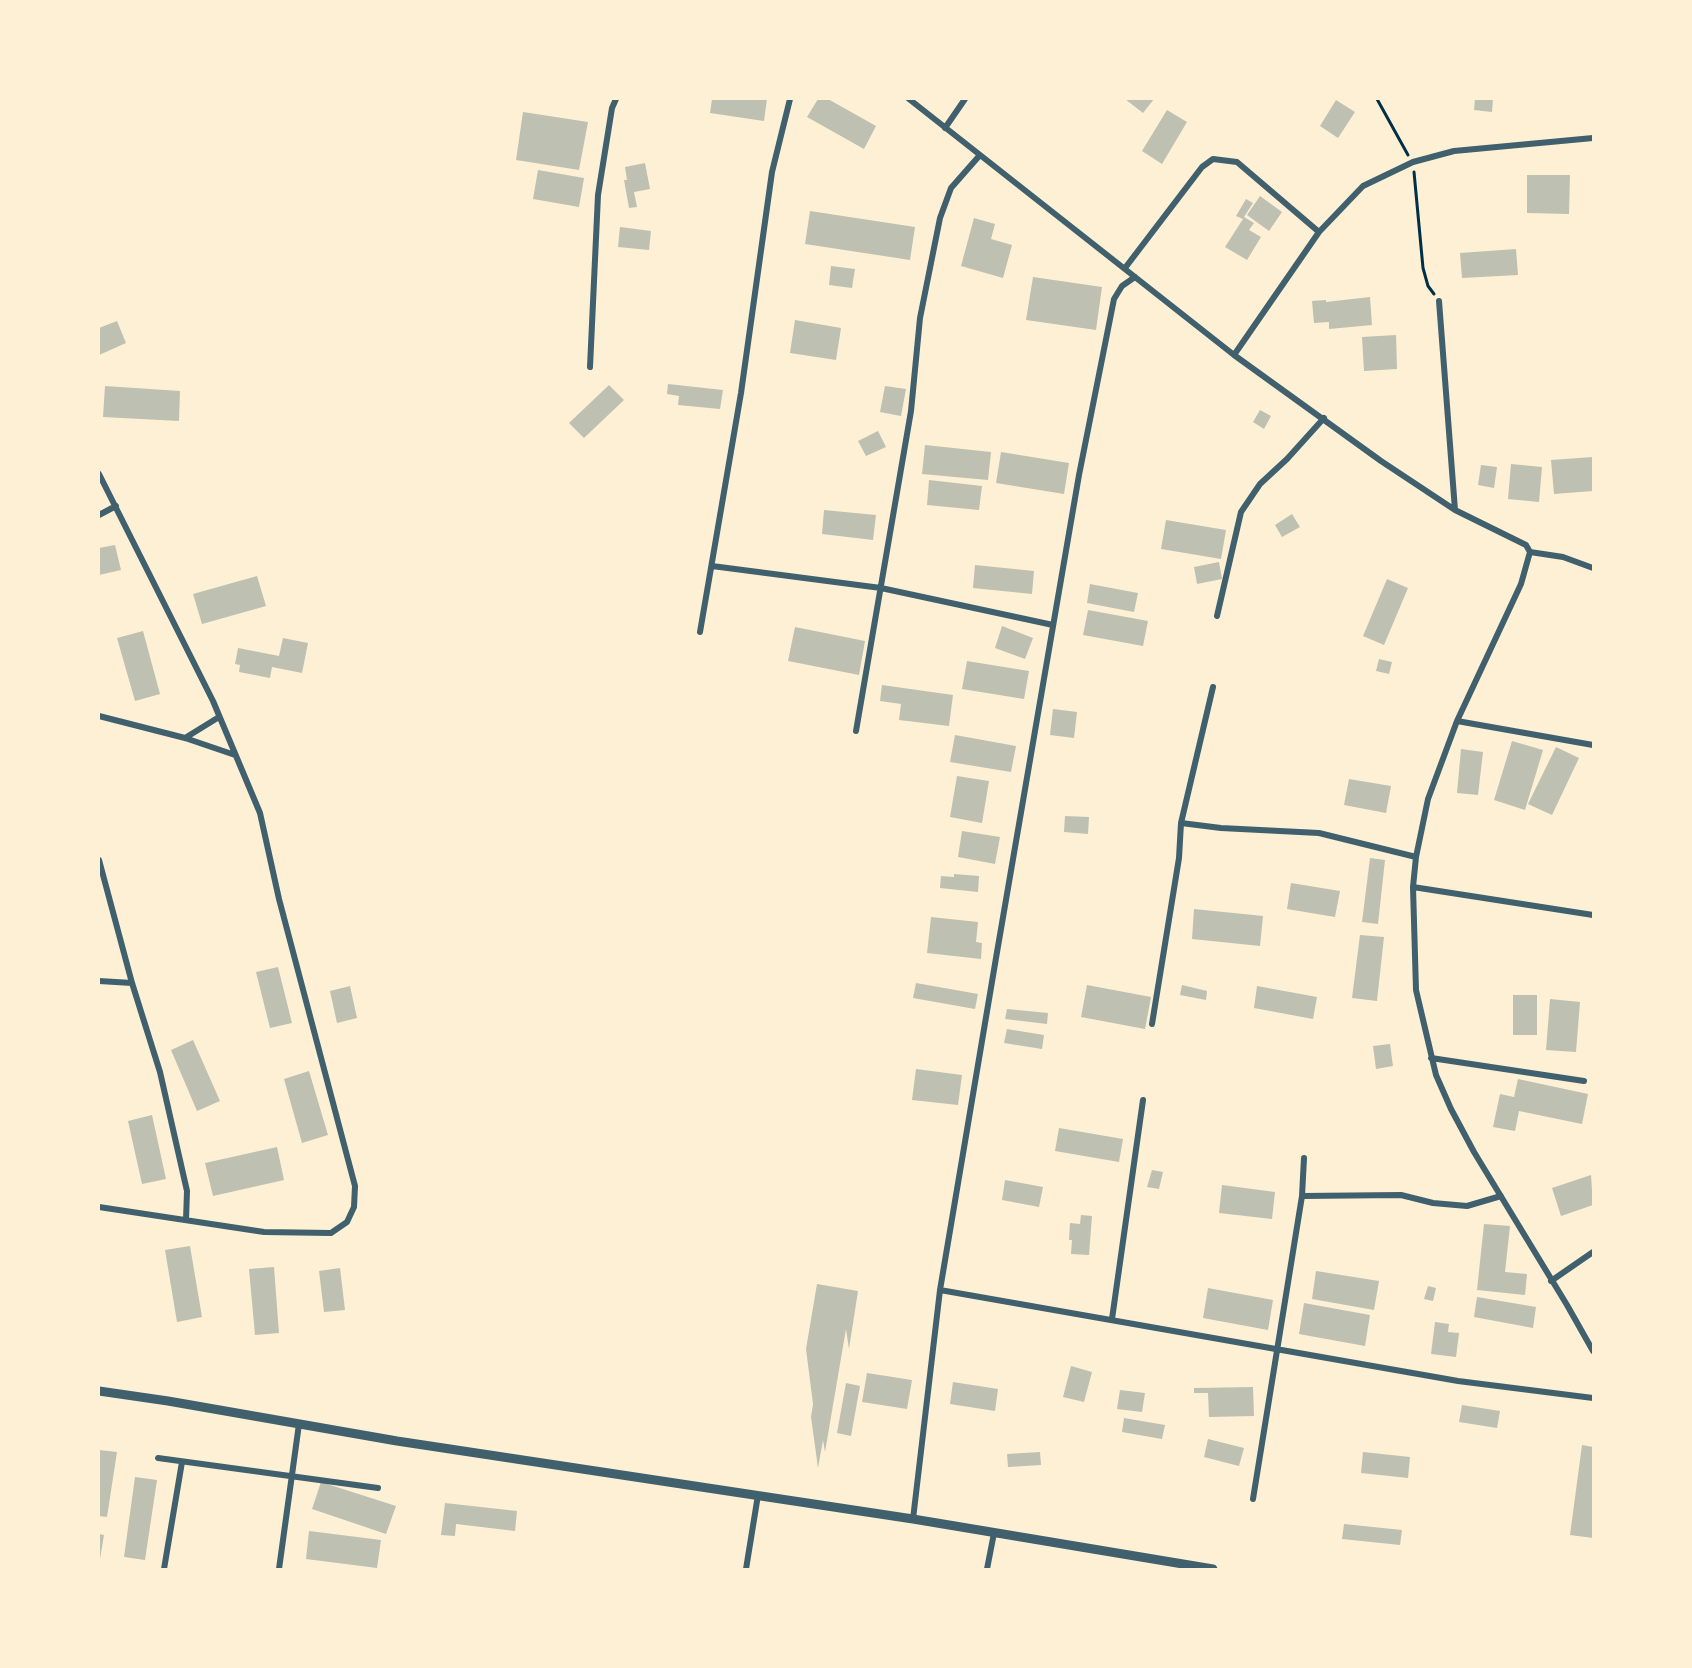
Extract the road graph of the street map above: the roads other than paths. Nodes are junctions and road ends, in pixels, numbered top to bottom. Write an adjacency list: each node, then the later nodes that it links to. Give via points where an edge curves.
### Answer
1 (616, 99): 13 (street, via 598,195)
2 (790, 99): 20 (street, via 772,172 741,393)
3 (909, 99): 5 (street)
4 (965, 99): 5 (street)
5 (945, 128): 7 (street)
6 (1593, 138): 8 (street, via 1454,151 1413,162 1363,186)
7 (980, 155): 9 (street); 22 (street, via 951,188 940,218 920,318 911,411)
8 (1319, 232): 9 (street, via 1237,162 1214,159 1202,167); 12 (street)
9 (1125, 268): 10 (street)
10 (1135, 277): 12 (street); 24 (street, via 1122,286 1114,299)
11 (1439, 301): 17 (street)
12 (1234, 354): 14 (street)
13 (590, 367)
14 (1324, 418): 17 (street); 23 (street, via 1260,484 1241,512)
15 (99, 474): 16 (street)
16 (116, 506): 18 (street); 28 (street)
17 (1455, 510): 19 (street, via 1526,545)
18 (99, 514)
19 (1530, 552): 21 (street, via 1563,557); 29 (street, via 1521,584)
20 (711, 566): 22 (street); 25 (street)
21 (1593, 568)
22 (881, 588): 24 (street); 30 (street)
23 (1217, 616)
24 (1053, 625): 52 (street)
25 (700, 632)
26 (1213, 687): 34 (street)
27 (99, 716): 31 (street)
28 (219, 717): 31 (street); 33 (street)
29 (1457, 721): 32 (street); 35 (street, via 1428,799)
30 (856, 731)
31 (185, 738): 33 (street)
32 (1593, 745)
33 (235, 755): 49 (street, via 260,813 355,1186 354,1207 347,1222 331,1233 264,1232)
34 (1181, 823): 35 (street, via 1320,833); 41 (street, via 1179,858)
35 (1416, 857): 37 (street)
36 (99, 860): 40 (street)
37 (1413, 887): 38 (street); 42 (street, via 1416,990)
38 (1593, 915)
39 (99, 981): 40 (street)
40 (132, 983): 49 (street, via 160,1072 187,1191)
41 (1152, 1024)
42 (1431, 1058): 43 (street); 47 (street, via 1451,1109)
43 (1584, 1081)
44 (1143, 1100): 53 (street)
45 (1304, 1158): 46 (street)
46 (1302, 1196): 47 (street, via 1401,1195 1467,1206); 54 (street)
47 (1501, 1196): 51 (street)
48 (99, 1208): 49 (street)
49 (186, 1220)
50 (1593, 1252): 51 (street)
51 (1551, 1281): 55 (street)
52 (940, 1290): 53 (street); 65 (street)
53 (1112, 1319): 54 (street)
54 (1277, 1349): 57 (street, via 1458,1381); 64 (street)
55 (1593, 1351)
56 (99, 1391): 58 (street)
57 (1593, 1398)
58 (299, 1424): 61 (street); 63 (street)
59 (159, 1458): 60 (street)
60 (182, 1462): 61 (street); 67 (street)
61 (292, 1475): 62 (street); 68 (street)
62 (378, 1488)
63 (758, 1495): 65 (street); 69 (street)
64 (1253, 1499)
65 (913, 1519): 66 (street)
66 (994, 1533): 70 (street); 71 (street)
67 (164, 1569)
68 (279, 1569)
69 (746, 1569)
70 (987, 1569)
71 (1212, 1569)

